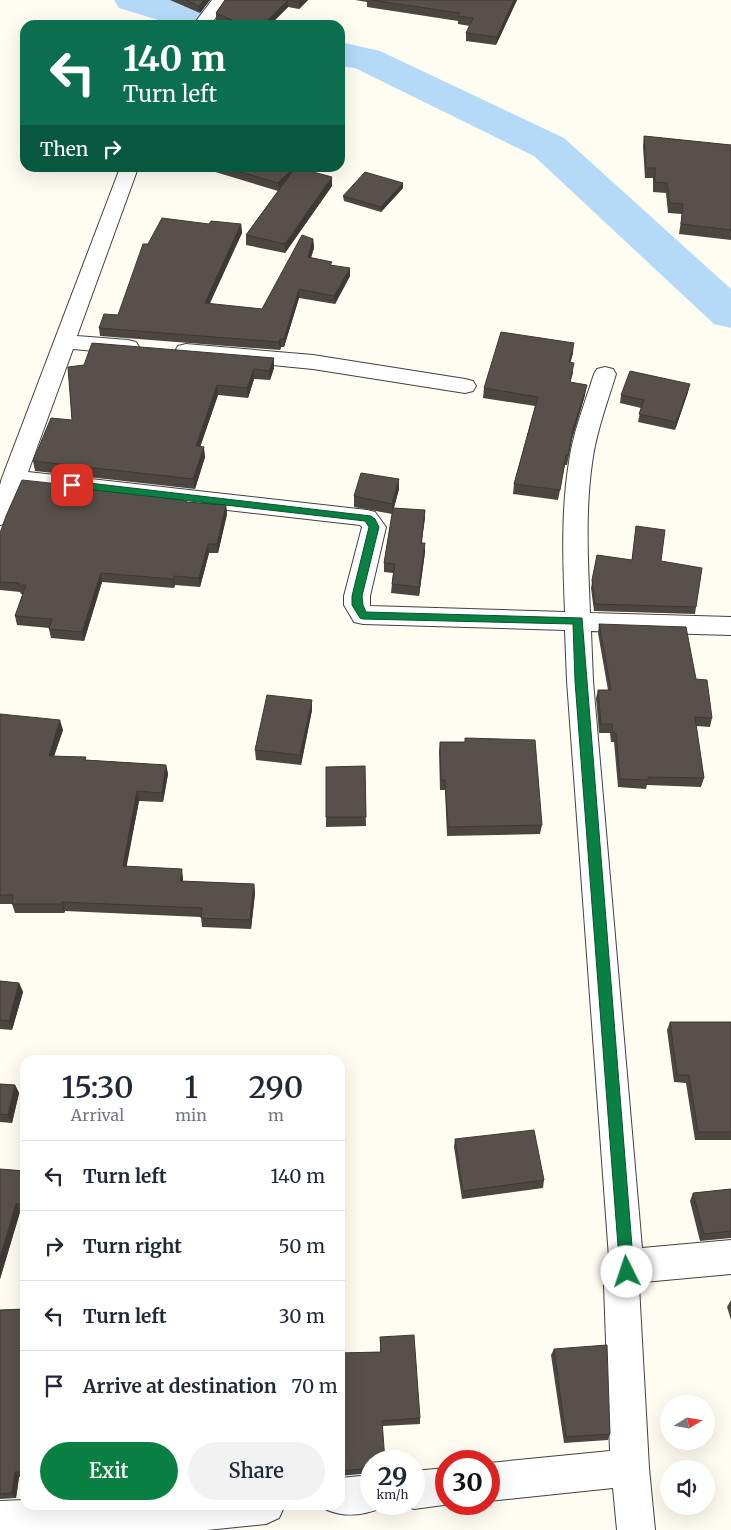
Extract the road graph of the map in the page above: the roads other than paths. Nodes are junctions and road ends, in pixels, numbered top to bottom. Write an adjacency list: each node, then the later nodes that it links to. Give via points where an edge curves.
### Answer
1 (218, 4): 2 (street)
2 (205, 20)
3 (129, 172): 4 (street)
4 (65, 342): 6 (street, via 313,362); 7 (street)
5 (605, 374): 9 (street, via 580,460 576,506)
6 (465, 386)
7 (14, 478): 8 (street); 9 (street, via 367,518 374,527 357,596 363,615)
8 (0, 517)
9 (578, 621): 10 (street); 12 (street, via 580,681)
10 (731, 626)
11 (731, 1257): 12 (street, via 641,1265)
12 (627, 1272): 13 (street, via 621,1286)
13 (630, 1468): 14 (street); 19 (street)
14 (500, 1481)
15 (360, 1495): 16 (street)
16 (345, 1497)
17 (216, 1510): 18 (street, via 136,1518)
18 (0, 1520)
19 (636, 1530)

